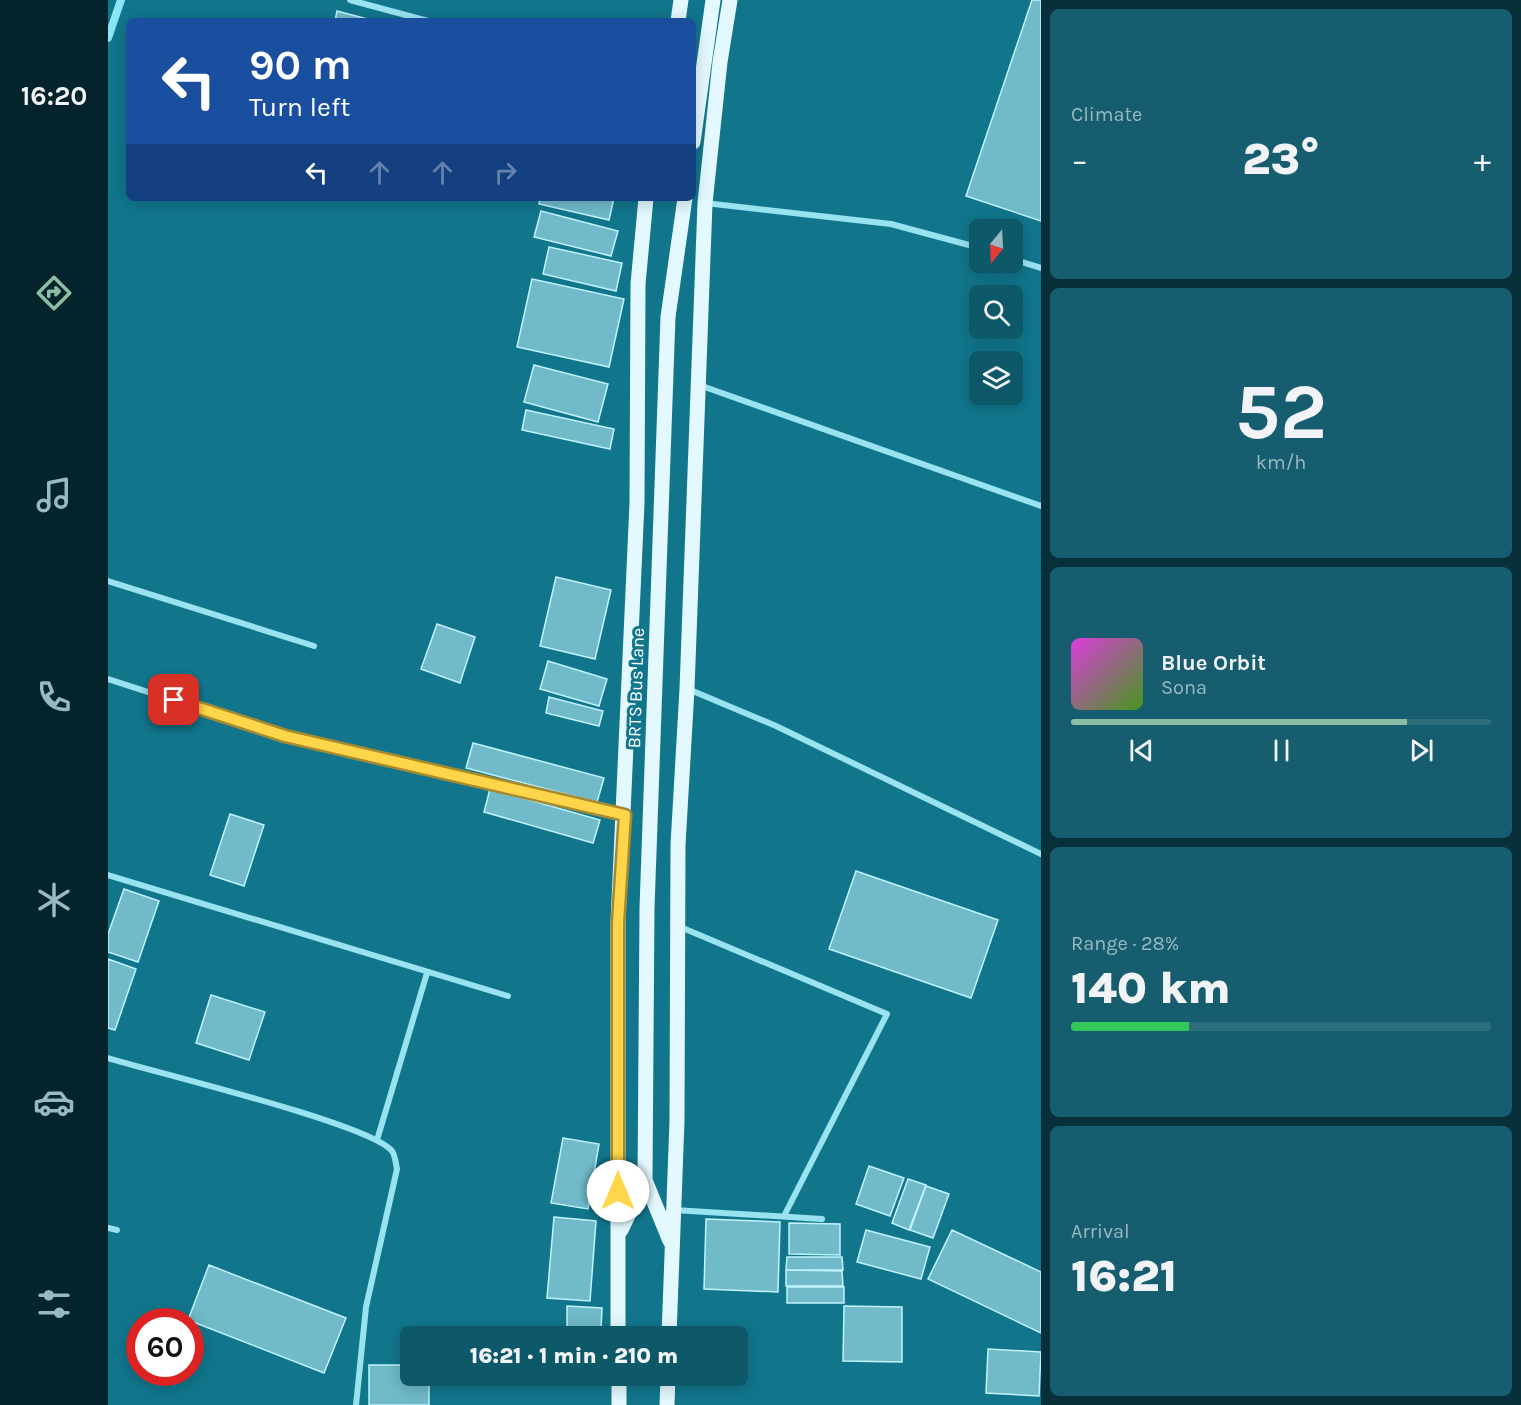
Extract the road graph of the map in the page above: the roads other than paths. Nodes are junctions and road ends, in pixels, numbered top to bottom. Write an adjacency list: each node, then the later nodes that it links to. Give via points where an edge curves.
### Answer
1 (350, 0): 5 (street)
2 (681, 0): 6 (main road)
3 (713, 0): 7 (main road)
4 (730, 0): 10 (main road)
5 (417, 18)
6 (678, 18)
7 (696, 121)
8 (646, 201): 20 (main road, via 638,284 637,503)
9 (685, 201): 28 (main road, BRTS Bus Lane, via 668,317 647,908)
10 (705, 203): 11 (street, via 891,224); 14 (main road)
11 (969, 245)
12 (1023, 262): 13 (street)
13 (1041, 268)
14 (698, 385): 15 (street); 19 (main road)
15 (1041, 506)
16 (108, 581): 17 (street)
17 (314, 646)
18 (108, 679): 20 (street, via 285,736)
19 (687, 689): 21 (street, via 776,726); 23 (main road, via 678,845)
20 (625, 815): 34 (main road, via 618,923)
21 (1041, 854)
22 (108, 875): 24 (street)
23 (678, 926): 29 (main road); 30 (street, via 887,1014)
24 (427, 973): 25 (street); 27 (street)
25 (508, 996)
26 (108, 1058): 27 (street, via 325,1120)
27 (377, 1140): 40 (street, via 393,1152 397,1169 366,1307)
28 (645, 1180): 34 (main road); 35 (main road)
29 (674, 1210): 30 (street); 35 (main road)
30 (784, 1216): 31 (street)
31 (822, 1219)
32 (108, 1228): 33 (street)
33 (117, 1230)
34 (618, 1235): 36 (main road)
35 (672, 1246): 37 (main road)
36 (618, 1326)
37 (669, 1326)
38 (619, 1386): 41 (main road)
39 (668, 1386): 42 (main road)
40 (356, 1405)
41 (619, 1405)
42 (667, 1405)

